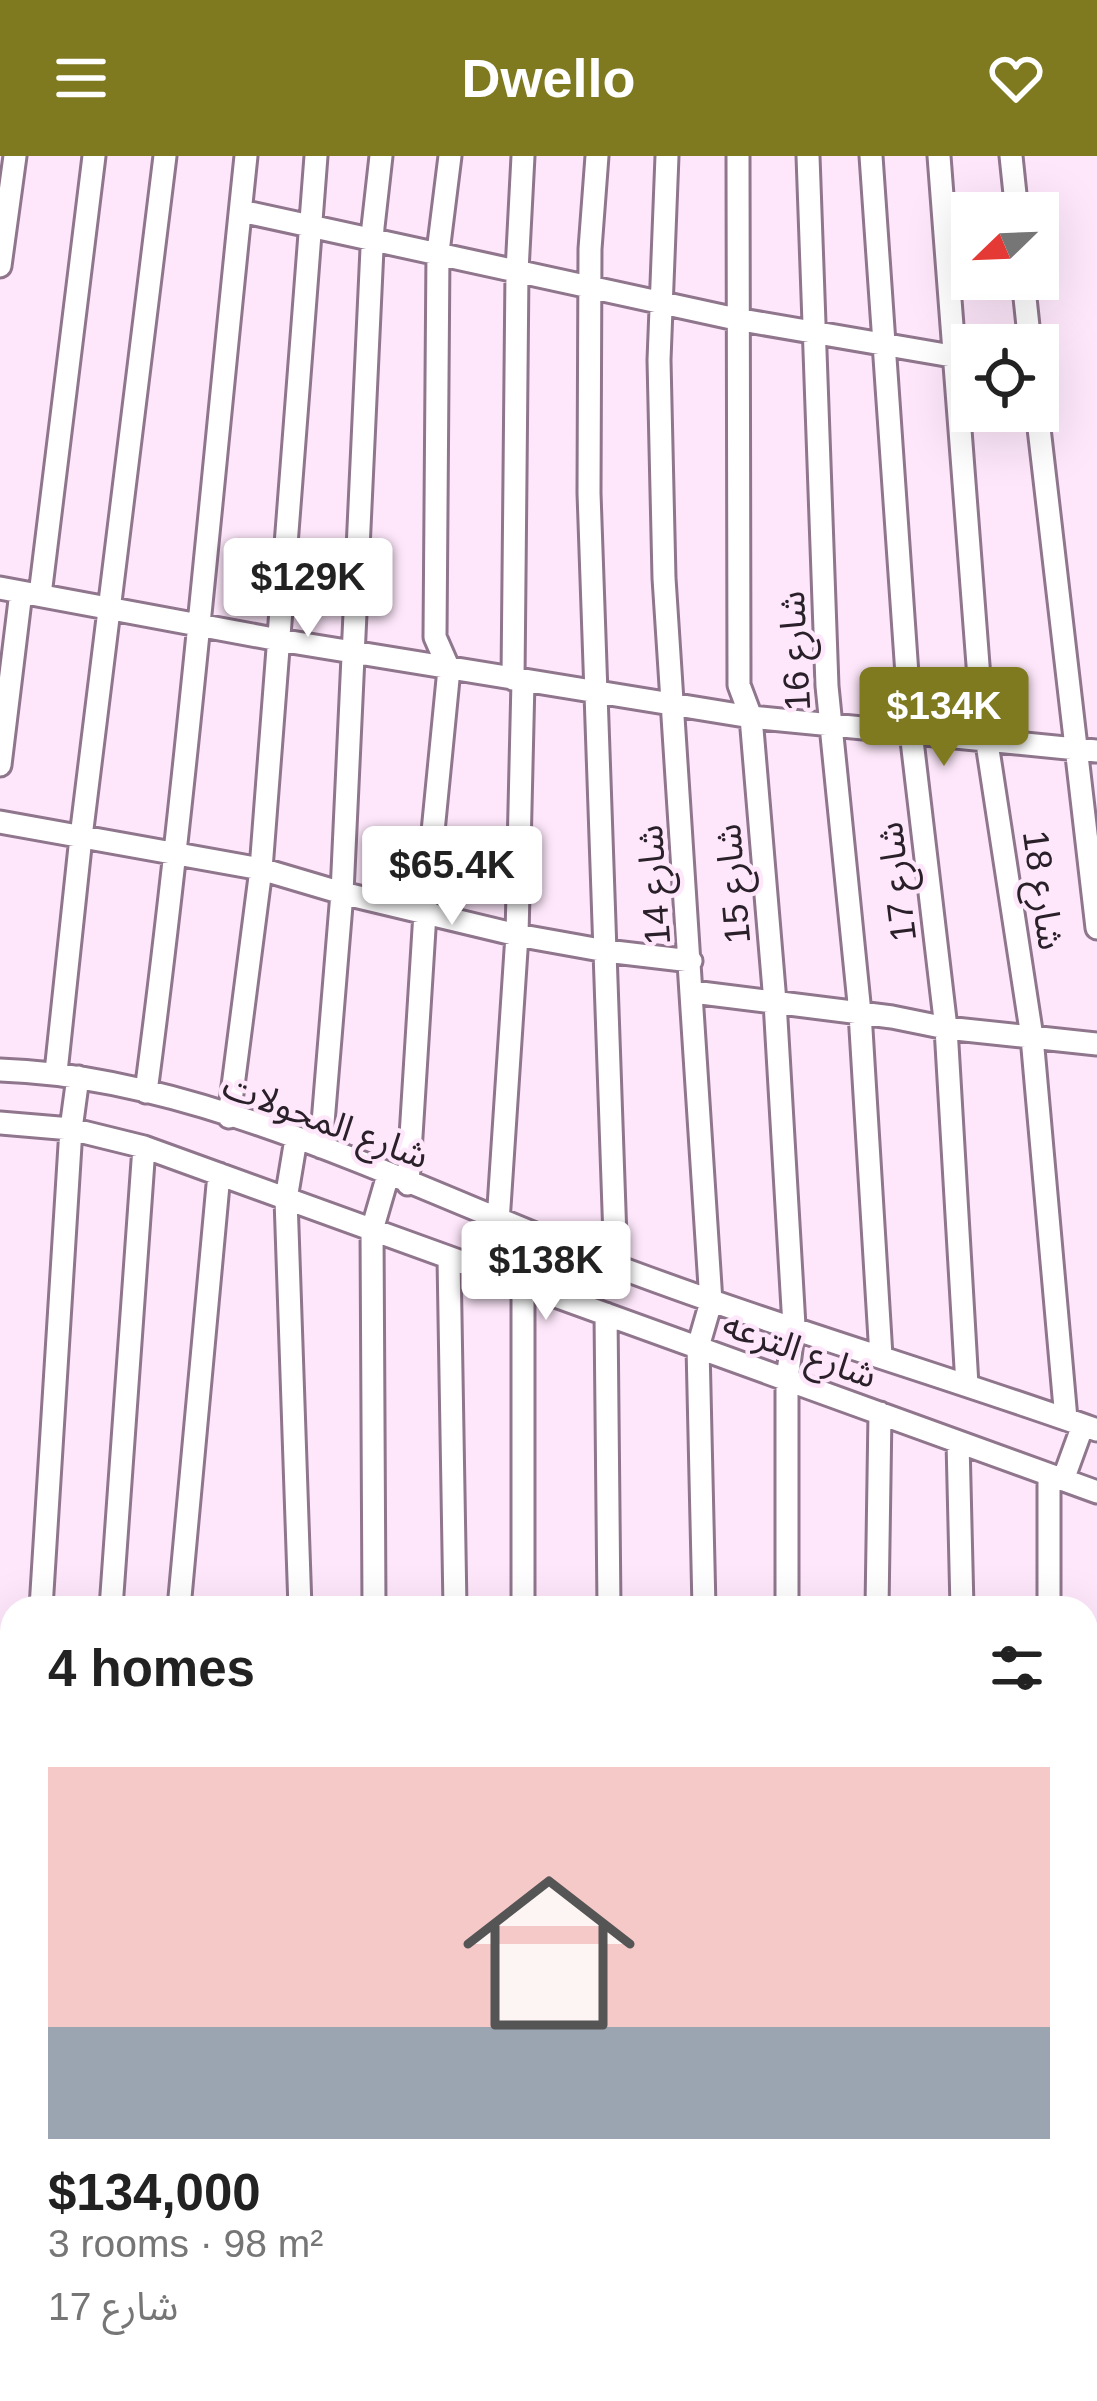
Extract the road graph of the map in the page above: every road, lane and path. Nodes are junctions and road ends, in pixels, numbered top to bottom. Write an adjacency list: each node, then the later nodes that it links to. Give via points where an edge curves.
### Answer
1 (15, 156): 21 (street)
2 (94, 156): 33 (street)
3 (165, 156): 35 (street)
4 (247, 156): 17 (street)
5 (316, 156): 18 (street)
6 (381, 156): 19 (street)
7 (450, 156): 20 (street)
8 (523, 156): 22 (street)
9 (597, 156): 23 (street)
10 (667, 156): 24 (street, شارع 14)
11 (738, 156): 25 (street, شارع 15)
12 (808, 156): 27 (street, شارع 16)
13 (872, 156): 28 (street, شارع 17)
14 (939, 156): 26 (street, شارع 18)
15 (1011, 156): 16 (street)
16 (1015, 192)
17 (241, 211): 18 (street); 36 (street)
18 (311, 226): 19 (street); 32 (street)
19 (375, 240): 20 (street); 38 (street)
20 (438, 252): 22 (street); 39 (street, via 435,638)
21 (0, 266)
22 (517, 271): 23 (street); 40 (street)
23 (589, 285): 24 (street); 41 (street)
24 (661, 302): 25 (street); 42 (street, شارع 14)
25 (736, 320): 27 (street); 43 (street, شارع 15, via 739,685)
26 (961, 324)
27 (812, 331): 28 (street); 44 (street, شارع 16)
28 (886, 343): 29 (street); 45 (street, شارع 17)
29 (951, 355)
30 (968, 432): 46 (street, شارع 18)
31 (1039, 432): 47 (street)
32 (285, 585): 34 (lane); 37 (street)
33 (20, 592): 35 (street); 49 (street)
34 (333, 602)
35 (110, 607): 36 (street); 51 (street)
36 (196, 622): 37 (street); 52 (street)
37 (279, 640): 38 (street); 53 (street)
38 (355, 651): 39 (street); 54 (street)
39 (449, 669): 40 (street); 55 (street)
40 (518, 680): 41 (street); 57 (street)
41 (594, 692): 42 (street); 58 (street)
42 (674, 704): 43 (street); 59 (street, شارع 14)
43 (752, 717): 44 (street); 61 (street, شارع 15)
44 (831, 727): 45 (street); 62 (street, شارع 16)
45 (911, 732): 46 (street); 63 (street, شارع 17)
46 (988, 737): 47 (street); 64 (street, شارع 18)
47 (1074, 748): 48 (street); 56 (street)
48 (1097, 751)
49 (0, 765)
50 (0, 822): 51 (street)
51 (81, 837): 52 (street); 67 (street)
52 (177, 852): 53 (street); 68 (street)
53 (261, 869): 54 (street); 69 (street)
54 (342, 893): 55 (street); 73 (street)
55 (424, 913): 57 (street); 76 (street)
56 (1097, 928)
57 (518, 935): 58 (street); 78 (street)
58 (606, 951): 59 (street); 81 (street)
59 (691, 961): 60 (street, شارع 14)
60 (693, 992): 61 (street); 83 (street, شارع 14)
61 (775, 1002): 62 (street); 85 (street, شارع 15)
62 (860, 1013): 63 (street); 87 (street, شارع 16)
63 (946, 1028): 64 (street); 89 (street, شارع 17)
64 (1032, 1037): 65 (street); 91 (street, شارع 18)
65 (1097, 1044)
66 (0, 1070): 67 (street, شارع المحولات)
67 (67, 1074): 68 (street, شارع المحولات); 71 (street)
68 (146, 1092): 69 (street, شارع المحولات)
69 (229, 1118): 72 (street, شارع المحولات)
70 (0, 1124): 71 (street, شارع الترعه)
71 (71, 1129): 74 (street, شارع الترعه); 95 (street)
72 (296, 1139): 73 (street, شارع المحولات); 77 (street)
73 (321, 1147): 76 (street, شارع المحولات)
74 (144, 1148): 75 (street, شارع الترعه); 96 (street)
75 (219, 1174): 77 (street, شارع الترعه); 97 (street)
76 (398, 1180): 78 (street, شارع المحولات); 79 (street)
77 (286, 1199): 79 (street, شارع الترعه); 98 (street)
78 (498, 1222): 81 (street, شارع المحولات)
79 (372, 1230): 80 (street, شارع الترعه); 99 (street)
80 (449, 1258): 82 (street, شارع الترعه); 100 (street)
81 (616, 1267): 83 (street, شارع المحولات)
82 (523, 1284): 84 (street, شارع الترعه); 101 (street)
83 (711, 1301): 85 (street, شارع المحولات); 86 (street, شارع 14)
84 (605, 1314): 86 (street, شارع الترعه); 102 (street)
85 (794, 1326): 87 (street, شارع المحولات); 88 (street, شارع 15)
86 (698, 1348): 88 (street, شارع الترعه); 103 (street, شارع 14)
87 (881, 1356): 89 (street, شارع المحولات)
88 (787, 1380): 90 (street, شارع الترعه); 104 (street, شارع 15)
89 (967, 1385): 91 (street, شارع المحولات)
90 (880, 1413): 92 (street, شارع الترعه); 105 (street)
91 (1082, 1425): 93 (street)
92 (958, 1442): 93 (street, شارع الترعه); 106 (street)
93 (1056, 1477): 94 (street, شارع الترعه); 107 (street)
94 (1097, 1492)
95 (41, 1596)
96 (112, 1596)
97 (180, 1596)
98 (300, 1596)
99 (374, 1596)
100 (455, 1596)
101 (523, 1596)
102 (609, 1596)
103 (704, 1596)
104 (787, 1596)
105 (877, 1596)
106 (962, 1596)
107 (1050, 1596)

